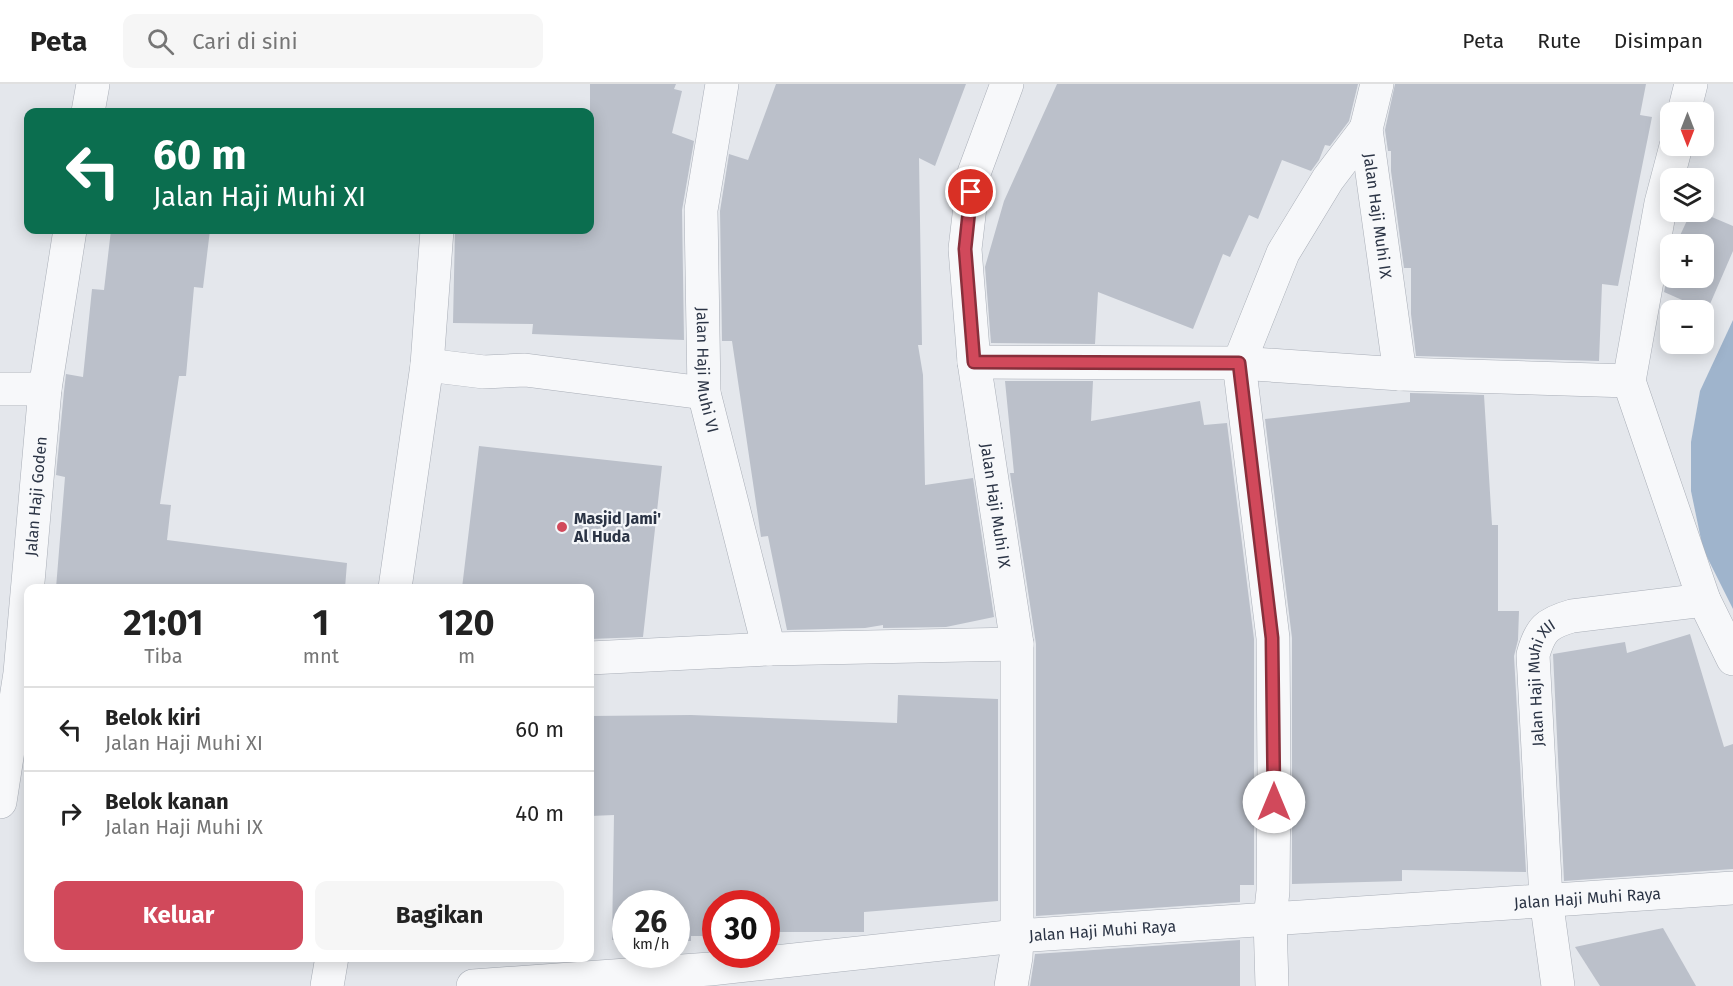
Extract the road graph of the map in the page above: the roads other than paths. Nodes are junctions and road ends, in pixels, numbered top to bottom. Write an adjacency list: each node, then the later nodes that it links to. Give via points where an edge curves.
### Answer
1 (93, 84): 7 (street)
2 (722, 84): 19 (street, Jalan Haji Muhi VI, via 701,210)
3 (1007, 84): 12 (street, Jalan Haji Muhi IX, via 974,173 965,249)
4 (1377, 84): 8 (street, Jalan Haji Muhi IX)
5 (1691, 84): 6 (street)
6 (1686, 102)
7 (89, 108)
8 (1366, 129): 13 (street, Jalan Haji Muhi IX, via 1328,179 1283,253); 15 (street, Jalan Haji Muhi IX)
9 (1673, 156): 16 (street, via 1661,203)
10 (69, 234): 18 (street, Jalan Haji Goden)
11 (437, 234): 14 (street)
12 (974, 362): 13 (street); 22 (street, Jalan Haji Muhi IX)
13 (1239, 363): 15 (street); 30 (street, via 1272,638 1274,779)
14 (427, 365): 19 (street, via 484,372 525,370); 20 (street)
15 (1401, 374): 16 (street)
16 (1629, 381): 21 (street)
17 (0, 389): 18 (street)
18 (45, 389): 26 (street, Jalan Haji Goden)
19 (704, 393): 23 (street, Jalan Haji Muhi VI)
20 (396, 584)
21 (1704, 600): 25 (street); 29 (street, Jalan Haji Muhi XII, via 1572,616 1555,621 1537,639 1533,655)
22 (1017, 644): 23 (street); 31 (street, Jalan Haji Muhi IX)
23 (769, 649): 24 (street)
24 (594, 658)
25 (1733, 659)
26 (10, 673): 27 (street, Jalan Haji Goden)
27 (0, 802)
28 (1733, 888): 29 (street, Jalan Haji Muhi Raya)
29 (1546, 899): 30 (street, Jalan Haji Muhi Raya); 38 (street, Jalan Haji Muhi XII)
30 (1270, 919): 31 (street, Jalan Haji Muhi Raya); 37 (street)
31 (1017, 936): 33 (street, Jalan Haji Muhi Raya); 36 (street, Jalan Haji Muhi IX)
32 (331, 962): 34 (street)
33 (703, 977): 35 (street, Jalan Haji Muhi Raya)
34 (327, 986)
35 (473, 986)
36 (1011, 986)
37 (1272, 986)
38 (1558, 986)

